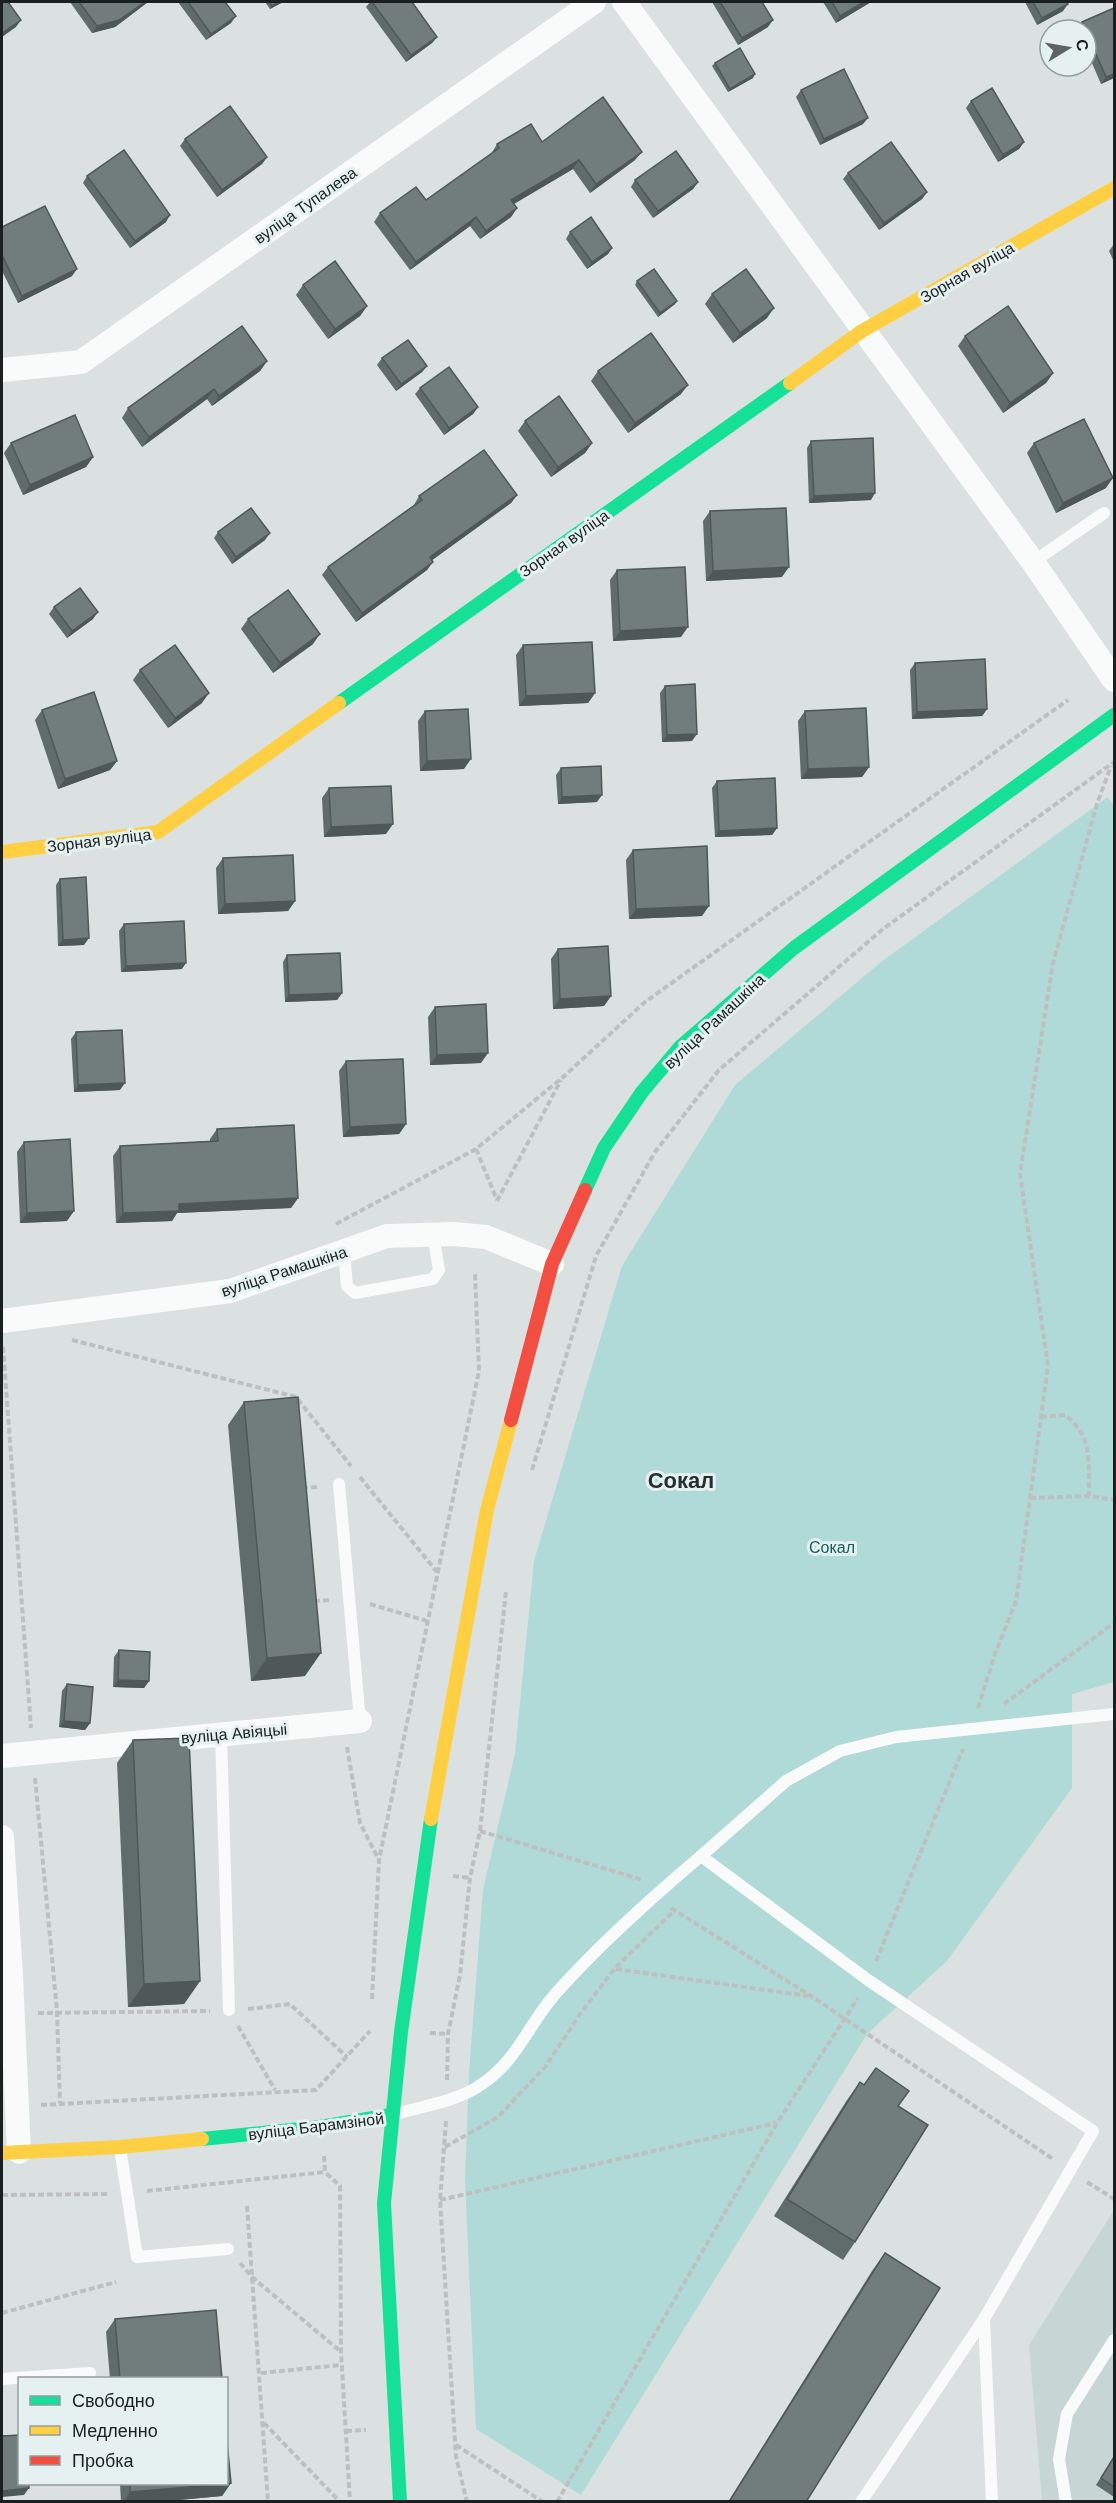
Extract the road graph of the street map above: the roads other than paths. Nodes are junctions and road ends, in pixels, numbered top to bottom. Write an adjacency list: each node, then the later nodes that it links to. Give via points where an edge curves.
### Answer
1 (594, 2): 5 (street, вуліца Тупалева, via 81,362)
2 (624, 2): 4 (street)
3 (1114, 188): 4 (street, Зорная вуліца)
4 (862, 331): 7 (street); 10 (street, Зорная вуліца, via 158,832)
5 (2, 370)
6 (1104, 513): 7 (lane)
7 (1033, 562): 8 (street)
8 (1114, 680)
9 (1114, 715): 13 (street, вуліца Рамашкіна, via 794,948 680,1047 642,1092 604,1148)
10 (2, 852)
11 (433, 1235): 12 (street, вуліца Рамашкіна, via 387,1236); 12 (lane, via 439,1270 433,1279 355,1293 347,1286); 13 (street, вуліца Рамашкіна, via 486,1237)
12 (344, 1251): 14 (street, вуліца Рамашкіна, via 230,1291)
13 (552, 1264): 24 (street, via 487,1510 422,1874)
14 (2, 1333)
15 (339, 1485): 17 (lane, via 350,1598)
16 (1114, 1714): 21 (lane, via 896,1737 840,1751 786,1781)
17 (351, 1722): 18 (street, вуліца Авіяцыі)
18 (221, 1734): 19 (street, вуліца Авіяцыі); 23 (lane)
19 (2, 1756)
20 (2, 1837): 22 (street)
21 (701, 1856): 24 (lane, via 604,1942 555,1994 506,2066 480,2086); 28 (lane, via 868,1980 1093,2131)
22 (6, 1976): 26 (street, via 13,2015 16,2107)
23 (229, 2010)
24 (391, 2115): 25 (street, вуліца Барамзіной, via 320,2127); 34 (street, вуліца Барамзіной, via 384,2204)
25 (120, 2147): 26 (street, вуліца Барамзіной); 27 (lane, via 137,2257)
26 (10, 2152)
27 (228, 2249)
28 (984, 2319): 35 (lane); 36 (lane)
29 (1114, 2340): 37 (lane, via 1067,2414 1059,2459)
30 (90, 2373): 31 (lane)
31 (31, 2377)
32 (18, 2378): 33 (lane)
33 (2, 2379)
34 (400, 2502)
35 (861, 2502)
36 (992, 2502)
37 (1066, 2502)

